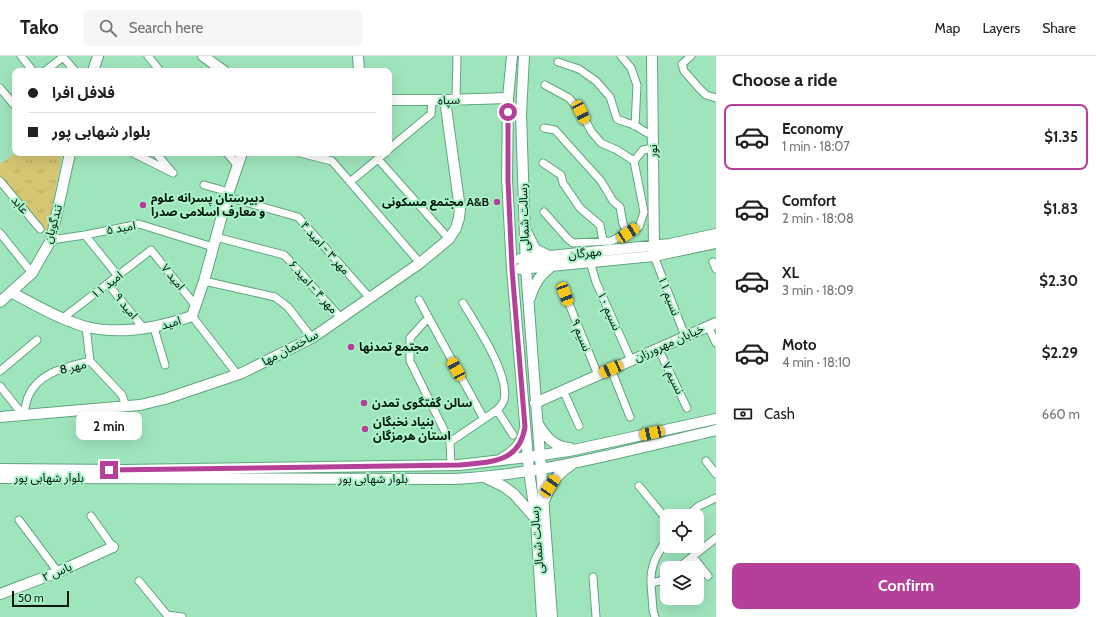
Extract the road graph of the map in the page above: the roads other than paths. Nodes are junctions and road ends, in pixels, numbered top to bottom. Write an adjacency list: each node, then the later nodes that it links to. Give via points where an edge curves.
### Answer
1 (21, 56): 13 (street)
2 (98, 56): 16 (main road)
3 (148, 56): 17 (street)
4 (203, 56): 18 (main road)
5 (358, 56): 19 (main road)
6 (457, 56): 26 (street)
7 (512, 56): 22 (main road, رسالت شمالی)
8 (524, 56): 50 (main road, رسالت شمالی, via 521,114)
9 (621, 56): 29 (street, via 631,68 637,85)
10 (652, 56): 31 (main road, نور)
11 (691, 56): 23 (street, via 682,64 684,71 706,95)
12 (558, 62): 29 (street, via 579,69 596,81 610,97 617,119)
13 (31, 68)
14 (49, 68): 15 (street, via 63,57)
15 (72, 68)
16 (94, 68)
17 (158, 68)
18 (220, 68)
19 (359, 68)
20 (545, 85): 42 (street, via 569,98 601,144)
21 (0, 88): 27 (street)
22 (508, 98): 26 (main road, سپاه); 67 (main road, رسالت شمالی)
23 (716, 98)
24 (392, 100): 25 (main road, سپاه)
25 (432, 100): 28 (main road, سپاه); 32 (street, via 432,114)
26 (456, 100): 28 (main road, سپاه)
27 (12, 102)
28 (446, 105): 56 (main road, ساختمان مها, via 460,209 456,228)
29 (635, 126): 31 (street, via 644,133)
30 (544, 128): 53 (street, via 555,130 601,181 613,201 620,207 623,224)
31 (653, 135): 33 (main road, نور)
32 (392, 147)
33 (653, 148): 42 (street, via 643,150); 61 (main road, نور)
34 (69, 156): 57 (main road, تندگویان)
35 (139, 156): 36 (street, via 173,173)
36 (159, 156)
37 (230, 156): 44 (street)
38 (241, 156): 44 (main road, امید)
39 (312, 156): 46 (street, via 332,161)
40 (382, 156): 41 (street)
41 (378, 159): 46 (street); 56 (street)
42 (634, 161): 53 (street, via 644,212 639,227)
43 (543, 163): 58 (street, via 561,175 563,183 580,208 600,225)
44 (238, 166): 48 (main road, امید)
45 (0, 181): 51 (street, عابد)
46 (350, 182): 66 (street)
47 (204, 185): 48 (street, مهر ۳ - امید ۴)
48 (228, 195): 59 (main road, امید); 75 (street, مهر ۳ - امید ۴, via 298,217)
49 (544, 212): 58 (street, via 573,243)
50 (524, 227): 64 (main road, via 535,249); 68 (main road, رسالت شمالی)
51 (40, 229)
52 (0, 233): 69 (street)
53 (628, 233): 58 (street, via 611,241)
54 (716, 234): 61 (main road, مهرگان)
55 (85, 235): 57 (street, امید ۵); 59 (street, امید ۵, via 139,224); 70 (street)
56 (449, 239): 66 (main road, ساختمان مها)
57 (51, 240): 69 (main road, تندگویان)
58 (603, 241)
59 (214, 242): 71 (main road, امید); 82 (street, مهر ۴ - امید ۶, via 284,255)
60 (716, 243): 63 (main road, مهرگان)
61 (655, 245): 63 (main road, نور); 64 (main road, مهرگان)
62 (151, 250): 70 (street, امید ۱۱); 79 (street, امید ۷)
63 (654, 256): 65 (main road, مهرگان); 88 (street, نسیم ۱۱)
64 (552, 261): 65 (main road, مهرگان); 68 (main road, مهرگان); 80 (main road, via 534,286)
65 (590, 262): 93 (street, نسیم ۱۰, via 596,282)
66 (420, 263): 75 (main road, ساختمان مها)
67 (511, 264): 68 (main road, مهرگان); 113 (main road, رسالت شمالی)
68 (526, 264): 80 (main road, رسالت شمالی)
69 (32, 273): 73 (main road, تندگویان)
70 (118, 276): 72 (street, امید ۱۱)
71 (204, 281): 79 (main road, امید); 89 (street, via 275,297 288,307)
72 (108, 284): 83 (street, امید ۱۱); 87 (street, امید ۹)
73 (12, 292): 77 (main road, تندگویان); 83 (main road, امید)
74 (565, 294): 99 (street, نسیم ۹)
75 (369, 297): 82 (main road, ساختمان مها)
76 (419, 300): 84 (street)
77 (0, 302)
78 (463, 302): 105 (street, via 498,364 505,398)
79 (195, 304): 81 (main road, امید)
80 (528, 304): 102 (main road, رسالت شمالی)
81 (192, 316): 87 (main road, امید); 98 (street)
82 (340, 317): 89 (main road, ساختمان مها)
83 (63, 318): 86 (main road, امید)
84 (428, 318): 109 (street); 116 (street, via 410,338 410,361)
85 (712, 324): 88 (main road, خیابان مهرورزان); 91 (street)
86 (86, 327): 87 (main road, امید, via 112,331); 94 (street)
87 (149, 328): 95 (street)
88 (685, 336): 92 (main road, خیابان مهرورزان)
89 (312, 338): 98 (main road, ساختمان مها)
90 (37, 340): 97 (street)
91 (716, 343)
92 (658, 348): 93 (main road, خیابان مهرورزان); 104 (street, نسیم ۷)
93 (631, 360): 96 (main road, خیابان مهرورزان)
94 (90, 361): 103 (street, مهر 8, via 122,395); 106 (street, مهر 8, via 56,370 40,381 28,396)
95 (165, 365)
96 (611, 369): 99 (main road, خیابان مهرورزان); 108 (street)
97 (0, 371)
98 (237, 374): 103 (main road, ساختمان مها, via 166,399)
99 (598, 375): 101 (main road, خیابان مهرورزان)
100 (0, 386): 106 (street)
101 (563, 390): 102 (main road, خیابان مهرورزان); 112 (street)
102 (535, 403): 111 (main road, رسالت شمالی)
103 (126, 406): 106 (main road, ساختمان مها)
104 (687, 408)
105 (497, 410): 109 (street); 115 (street)
106 (23, 415): 107 (main road, ساختمان مها)
107 (0, 417)
108 (630, 417)
109 (484, 419): 116 (street)
110 (716, 419): 117 (main road)
111 (537, 422): 117 (main road, via 553,443); 118 (main road, رسالت شمالی)
112 (579, 426)
113 (525, 427): 119 (main road, رسالت شمالی); 120 (main road, via 519,444)
114 (716, 430): 122 (main road)
115 (513, 435)
116 (450, 442): 123 (street)
117 (578, 449): 118 (main road)
118 (540, 456): 119 (main road, بلوار شهابی پور); 124 (main road, رسالت شمالی)
119 (528, 458): 120 (main road, بلوار شهابی پور); 125 (main road, رسالت شمالی)
120 (498, 461): 123 (main road, بلوار شهابی پور)
121 (706, 461): 127 (street)
122 (575, 462): 124 (main road); 131 (main road, via 556,477)
123 (451, 466): 126 (main road, بلوار شهابی پور)
124 (541, 468): 125 (main road, بلوار شهابی پور); 131 (main road, رسالت شمالی)
125 (529, 471): 128 (main road, بلوار شهابی پور); 136 (main road, رسالت شمالی)
126 (4, 474): 128 (main road, بلوار شهابی پور, via 452,479)
127 (716, 474)
128 (484, 477): 136 (main road, via 504,486 514,494)
129 (639, 486): 133 (street)
130 (716, 498): 132 (street)
131 (544, 503): 152 (main road, رسالت شمالی)
132 (695, 509)
133 (660, 512)
134 (91, 516): 138 (street)
135 (19, 520): 142 (street)
136 (536, 520): 151 (main road, رسالت شمالی)
137 (716, 538): 140 (street)
138 (113, 547): 142 (main road, یاس ۲)
139 (660, 550): 147 (street, via 655,558)
140 (693, 557): 141 (street); 143 (street)
141 (688, 561)
142 (58, 572): 148 (main road, یاس ۲)
143 (708, 576)
144 (593, 577): 153 (street)
145 (139, 581): 149 (street)
146 (660, 581): 147 (street)
147 (651, 583): 154 (street)
148 (0, 594)
149 (168, 616): 150 (street)
150 (182, 617)
151 (542, 617)
152 (552, 617)
153 (596, 617)
154 (655, 617)

